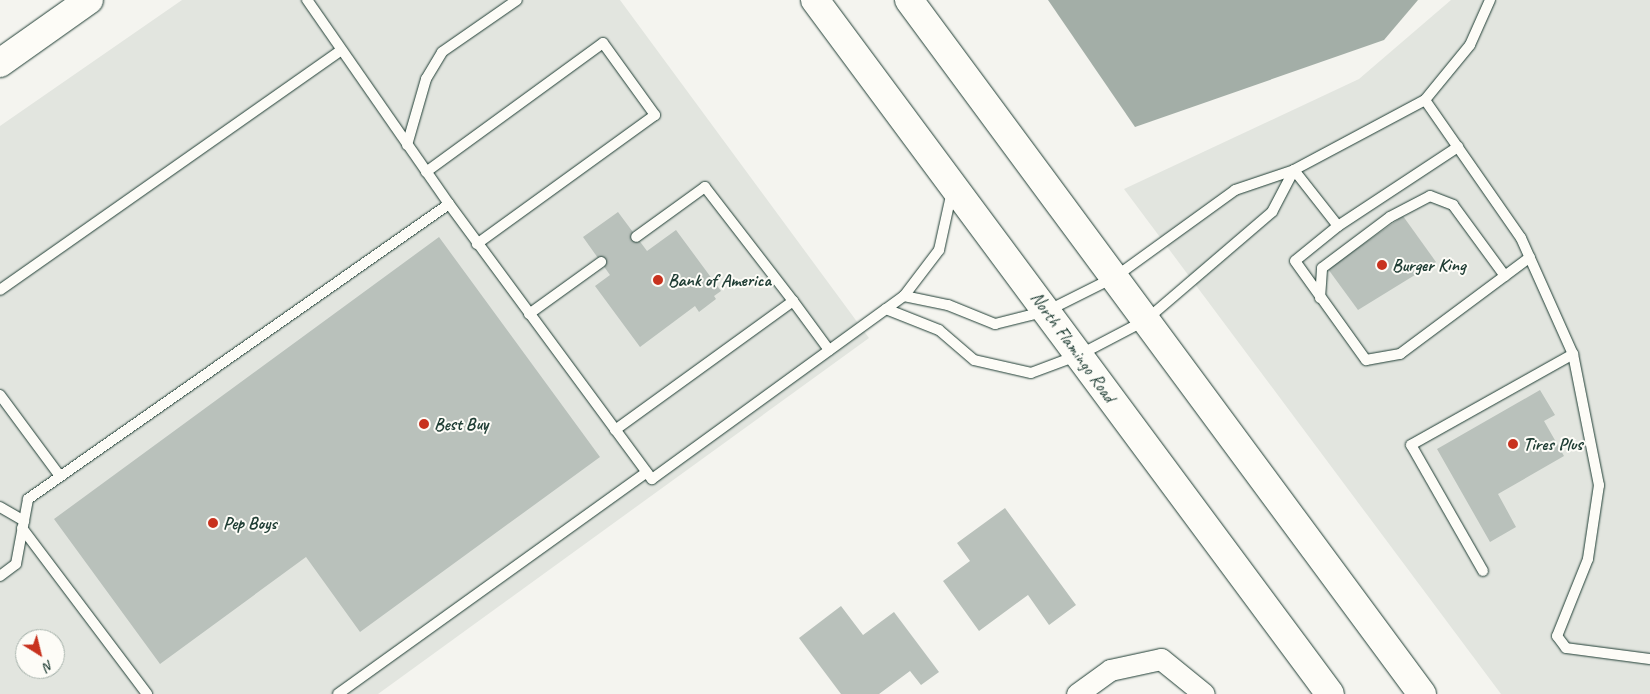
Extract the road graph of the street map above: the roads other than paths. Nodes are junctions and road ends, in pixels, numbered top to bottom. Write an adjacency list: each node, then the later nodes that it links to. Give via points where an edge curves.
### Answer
1 (89, 0): 8 (highway)
2 (306, 0): 7 (lane)
3 (517, 0): 10 (lane, via 442,52 426,79)
4 (815, 0): 14 (highway, North Flamingo Road)
5 (909, 0): 22 (highway)
6 (1490, 0): 9 (lane, via 1470,45)
7 (341, 50): 10 (lane); 23 (lane)
8 (0, 64)
9 (1425, 100): 11 (lane); 12 (lane)
10 (407, 144): 13 (lane)
11 (1458, 148): 16 (lane); 19 (lane, via 1521,238)
12 (1294, 170): 16 (lane); 22 (lane, via 1235,190); 30 (lane, via 1272,212)
13 (426, 172): 15 (lane); 18 (lane, via 603,43 655,115)
14 (953, 185): 24 (lane, via 939,250); 28 (highway, North Flamingo Road)
15 (449, 204): 18 (lane); 37 (lane)
16 (1338, 226): 25 (lane, via 1295,260)
17 (636, 237): 26 (lane, via 705,187)
18 (477, 244): 29 (lane)
19 (1530, 257): 21 (lane); 32 (lane)
20 (601, 262): 29 (lane)
21 (1505, 276): 25 (lane, via 1400,354 1366,360); 25 (lane, via 1453,204 1430,196 1390,217 1322,268)
22 (1115, 277): 28 (lane); 30 (highway)
23 (0, 290)
24 (904, 296): 27 (lane); 28 (lane, via 948,305 995,324)
25 (1320, 298)
26 (793, 301): 31 (lane); 35 (lane)
27 (886, 309): 31 (lane); 33 (lane, via 939,330 974,360 1031,373)
28 (1046, 311): 33 (highway, North Flamingo Road)
29 (529, 314): 35 (lane)
30 (1146, 320): 33 (lane); 48 (highway)
31 (829, 350): 36 (lane, via 652,479)
32 (1573, 354): 40 (lane, via 1411,445); 42 (lane, via 1599,485 1588,559 1557,636 1566,648)
33 (1079, 355): 47 (highway, North Flamingo Road)
34 (0, 395): 37 (lane)
35 (615, 430): 36 (lane)
36 (647, 472): 44 (lane)
37 (60, 476): 39 (lane, via 28,499)
38 (0, 507): 39 (lane)
39 (23, 524): 41 (lane, via 16,564); 43 (lane)
40 (1483, 571)
41 (0, 576)
42 (1650, 659)
43 (147, 694)
44 (338, 694)
45 (1077, 694): 46 (street, via 1110,670 1161,660)
46 (1204, 694)
47 (1330, 694)
48 (1422, 694)

